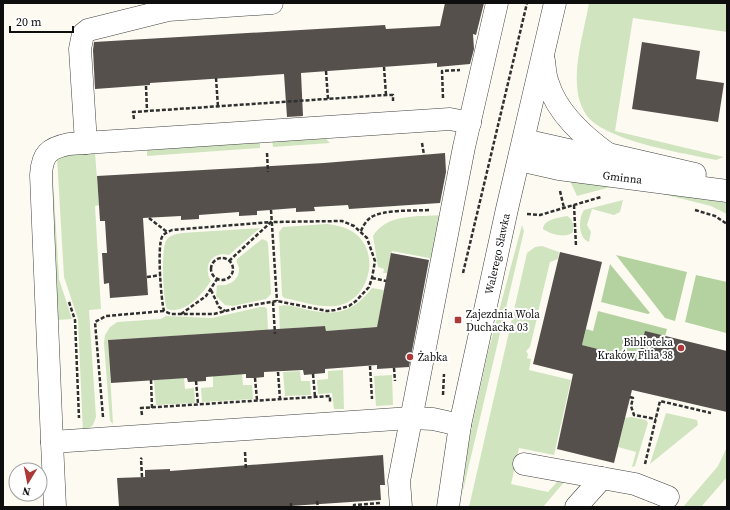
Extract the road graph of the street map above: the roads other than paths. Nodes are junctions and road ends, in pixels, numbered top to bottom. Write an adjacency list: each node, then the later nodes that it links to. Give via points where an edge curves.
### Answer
1 (272, 3): 6 (street, via 168,10 88,30 83,34 80,49)
2 (497, 3): 5 (street)
3 (554, 3): 4 (street, Walerego Sławka)
4 (543, 52): 7 (street, Walerego Sławka); 8 (street, Gminna, via 547,82 553,97 572,123)
5 (470, 122): 6 (street, via 450,119); 11 (street)
6 (86, 143): 13 (street, via 63,145 52,149 45,157 42,168)
7 (522, 150): 8 (street, Gminna); 10 (street, Gminna, via 559,169); 12 (street, Walerego Sławka)
8 (608, 154): 9 (street, Gminna, via 702,176)
9 (727, 185)
10 (727, 191)
11 (412, 418): 12 (street); 13 (street); 18 (street, via 399,481)
12 (450, 423): 19 (street, Walerego Sławka)
13 (52, 442): 17 (street)
14 (524, 464): 15 (street)
15 (602, 478): 16 (street, via 635,484); 20 (street)
16 (668, 497)
17 (55, 507)
18 (401, 507)
19 (448, 507)
20 (576, 507)

